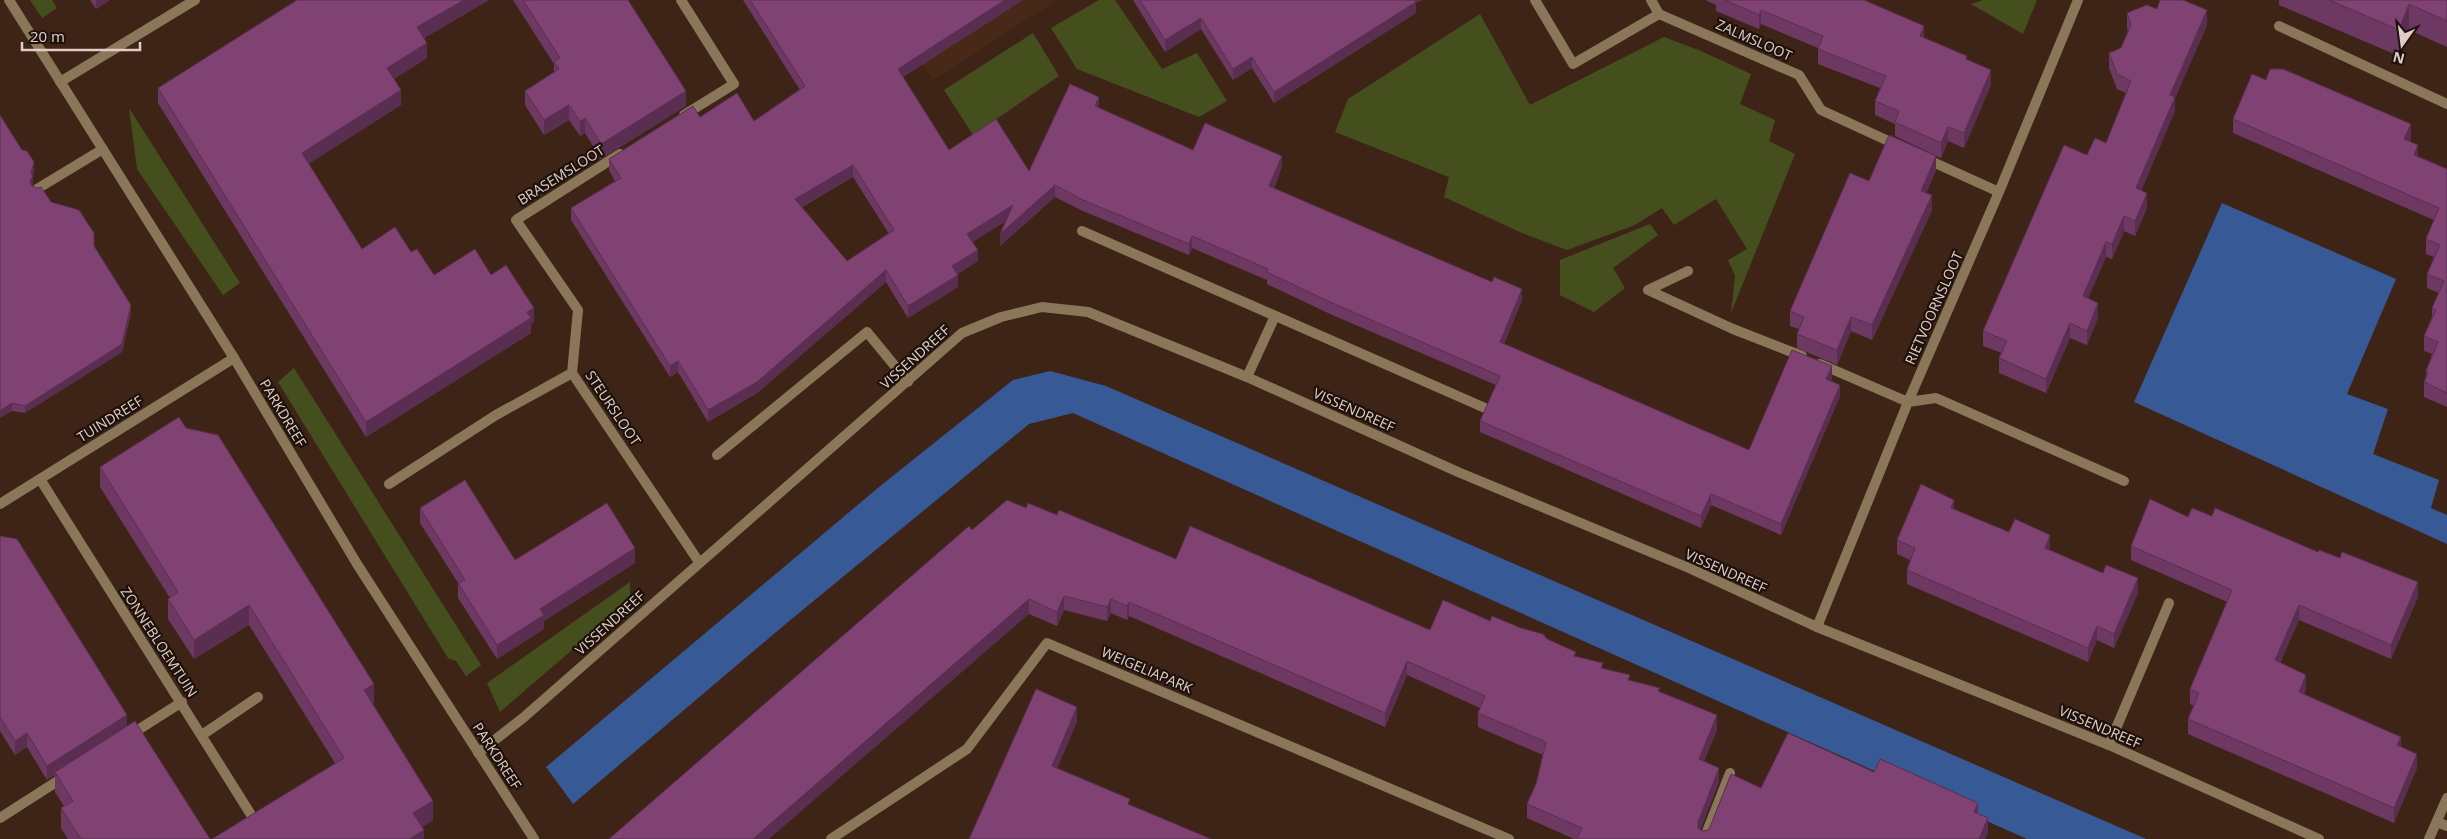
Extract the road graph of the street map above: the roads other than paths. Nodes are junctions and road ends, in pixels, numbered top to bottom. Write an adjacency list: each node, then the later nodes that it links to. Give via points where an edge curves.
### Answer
1 (8, 0): 9 (street, PARKDREEF)
2 (194, 0): 9 (street)
3 (680, 0): 11 (street, via 734,84)
4 (1535, 0): 7 (street, via 1573,64)
5 (1651, 0): 7 (street)
6 (2078, 0): 15 (street, RIETVOORNSLOOT)
7 (1659, 14): 15 (street, ZALMSLOOT, via 1799,75 1821,110)
8 (2280, 26): 10 (street)
9 (60, 82): 12 (street, PARKDREEF)
10 (2447, 104)
11 (677, 119)
12 (102, 149): 14 (street); 19 (street, PARKDREEF)
13 (628, 150): 20 (street, BRASEMSLOOT, via 516,220 578,310)
14 (37, 189)
15 (1999, 192): 23 (street, RIETVOORNSLOOT)
16 (1082, 231): 18 (street)
17 (1688, 270): 23 (street, via 1648,290)
18 (1275, 316): 21 (street); 24 (street)
19 (234, 358): 26 (street, TUINDREEF); 38 (street, PARKDREEF, via 357,564)
20 (572, 373): 28 (street, STEURSLOOT, via 496,415); 30 (street, STEURSLOOT)
21 (1247, 378): 22 (street, VISSENDREEF, via 1088,312 1042,307 1002,317 962,333); 32 (street, VISSENDREEF, via 1458,472 1689,568)
22 (908, 382): 25 (street, via 867,332); 30 (street, VISSENDREEF)
23 (1908, 402): 27 (street, via 1936,398); 32 (street, RIETVOORNSLOOT)
24 (1485, 408)
25 (716, 455)
26 (40, 479): 29 (street, TUINDREEF); 34 (street, ZONNEBLOEMTUIN)
27 (2124, 481)
28 (390, 484)
29 (0, 504)
30 (699, 562): 38 (street, VISSENDREEF, via 523,718)
31 (2169, 603): 37 (street)
32 (1817, 627): 37 (street, VISSENDREEF)
33 (258, 697): 35 (street)
34 (182, 702): 35 (street, ZONNEBLOEMTUIN); 36 (street)
35 (202, 735): 43 (street, ZONNEBLOEMTUIN)
36 (117, 743)
37 (2109, 745): 50 (street, VISSENDREEF)
38 (478, 753): 46 (street, PARKDREEF)
39 (76, 769): 42 (street)
40 (1730, 773): 49 (street)
41 (2447, 798): 44 (street)
42 (0, 818)
43 (254, 821)
44 (2437, 822): 45 (street); 51 (street)
45 (2447, 826)
46 (534, 839)
47 (831, 839): 48 (street, WEIGELIAPARK, via 967,749 1047,643)
48 (1509, 839)
49 (1704, 839)
50 (2319, 839)
51 (2429, 839)

